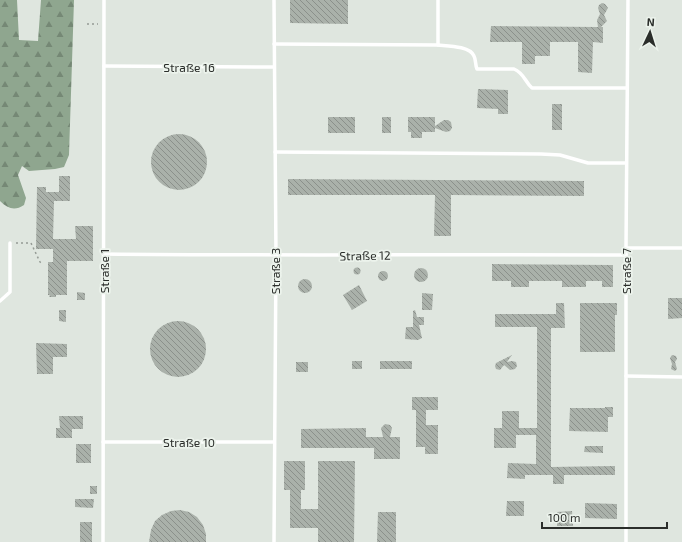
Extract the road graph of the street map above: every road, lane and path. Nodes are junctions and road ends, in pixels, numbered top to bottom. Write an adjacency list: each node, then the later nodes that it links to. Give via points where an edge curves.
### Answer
1 (104, 0): 6 (lane, Straße 1)
2 (274, 0): 7 (lane, Straße 3)
3 (438, 0): 8 (lane)
4 (628, 0): 11 (lane, Straße 7)
5 (87, 24): 6 (path)
6 (104, 25): 9 (lane, Straße 1)
7 (274, 44): 8 (lane); 10 (lane, Straße 3)
8 (438, 45): 11 (lane, via 469,50 474,54 477,68 519,71 532,88)
9 (104, 66): 10 (lane, Straße 16); 17 (lane, Straße 1)
10 (274, 67): 12 (lane, Straße 3)
11 (627, 88): 13 (lane, Straße 7)
12 (274, 152): 13 (lane, via 541,154 560,155 588,162); 19 (lane, Straße 3)
13 (626, 163): 15 (lane, Straße 7)
14 (10, 244): 20 (path, via 31,243); 21 (lane, via 10,292)
15 (626, 248): 16 (lane); 18 (lane, Straße 7)
16 (682, 248)
17 (104, 254): 19 (lane, Straße 12); 24 (lane, Straße 1)
18 (626, 255): 19 (lane, Straße 12); 22 (lane, Straße 7)
19 (276, 256): 25 (lane, Straße 3)
20 (43, 264)
21 (0, 301)
22 (626, 376): 23 (lane); 28 (lane, Straße 7)
23 (682, 377)
24 (103, 442): 25 (lane, Straße 10); 26 (lane, Straße 1)
25 (274, 442): 27 (lane, Straße 3)
26 (103, 542)
27 (274, 542)
28 (626, 542)

